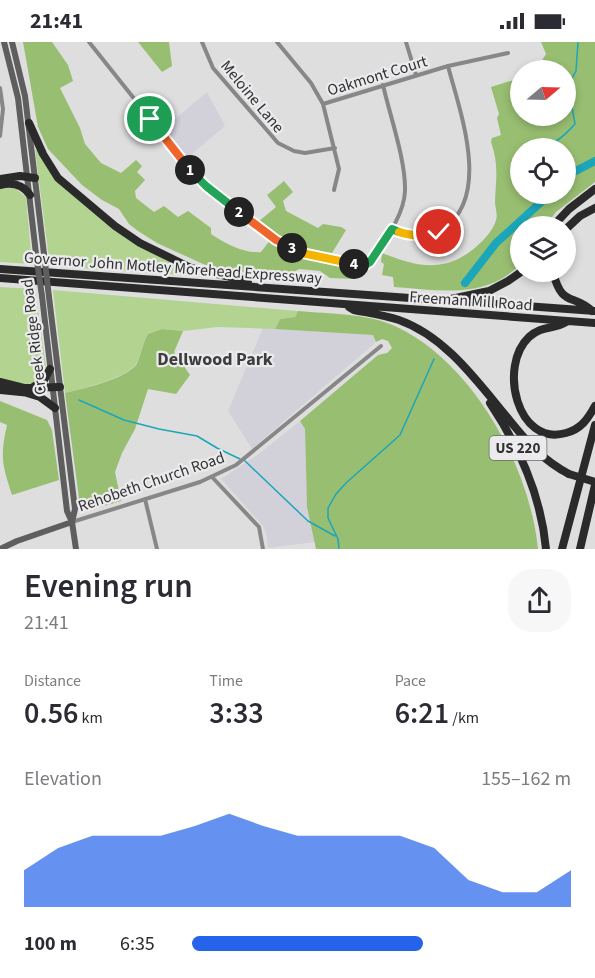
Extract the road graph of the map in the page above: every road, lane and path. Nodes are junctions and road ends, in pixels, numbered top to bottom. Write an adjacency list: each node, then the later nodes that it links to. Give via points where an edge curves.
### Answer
1 (4, 42): 16 (main road, Creek Ridge Road)
2 (12, 42): 13 (main road, Creek Ridge Road, via 22,75)
3 (89, 42): 25 (street, via 206,186 276,240 302,253 365,265)
4 (202, 42): 15 (street, Meloine Lane, via 213,68 278,143 305,153)
5 (277, 42): 12 (street)
6 (406, 42): 9 (street)
7 (508, 53): 8 (street, Oakmont Court)
8 (448, 66): 9 (street, Oakmont Court); 25 (street, via 468,150 465,198 455,219 439,232 415,236)
9 (416, 75): 10 (street, Oakmont Court)
10 (383, 86): 12 (street, Oakmont Court); 25 (street, via 403,166 405,192)
11 (0, 88): 14 (street)
12 (323, 104): 15 (street)
13 (29, 123): 16 (main road, Creek Ridge Road); 34 (highway, via 58,178 115,225 174,261)
14 (0, 136)
15 (335, 147): 20 (street, via 339,169)
16 (31, 178): 17 (highway); 21 (main road, Creek Ridge Road); 44 (main road, Creek Ridge Road, bridge, via 44,254)
17 (0, 179)
18 (0, 185): 21 (highway, via 12,183)
19 (595, 189): 23 (highway)
20 (334, 190)
21 (30, 195): 42 (main road, Creek Ridge Road, bridge)
22 (595, 208): 24 (highway)
23 (562, 216)
24 (576, 220)
25 (392, 229)
26 (0, 264): 28 (highway)
27 (0, 269): 28 (highway, Governor John Motley Morehead Expressway)
28 (23, 270): 34 (highway, Governor John Motley Morehead Expressway)
29 (0, 278): 31 (highway, Governor John Motley Morehead Expressway / US 220)
30 (510, 280): 35 (highway, via 489,291)
31 (25, 281): 33 (highway); 36 (highway, Governor John Motley Morehead Expressway / US 220)
32 (556, 282): 37 (highway, via 567,298)
33 (0, 283)
34 (254, 286): 35 (highway, Governor John Motley Morehead Expressway)
35 (447, 300): 37 (highway, Governor John Motley Morehead Expressway)
36 (345, 305): 38 (highway, Freeman Mill Road); 41 (highway, US 220, via 401,321 437,342)
37 (593, 311)
38 (569, 321): 39 (highway, Freeman Mill Road); 47 (highway, via 536,331 520,348 513,376 517,402 532,425 549,435 579,427)
39 (595, 323)
40 (381, 346): 50 (street, Rehobeth Church Road, via 246,458)
41 (458, 361): 51 (highway, bridge, via 534,449 569,474); 58 (highway, US 220, via 518,449 538,501)
42 (50, 369): 44 (main road, Creek Ridge Road); 46 (highway, via 44,380)
43 (0, 382): 46 (highway)
44 (57, 389): 46 (highway); 48 (main road, Creek Ridge Road); 53 (main road, Creek Ridge Road, via 75,509)
45 (0, 390): 46 (highway)
46 (30, 390): 48 (highway)
47 (595, 406)
48 (55, 408): 53 (main road, Creek Ridge Road, via 67,511)
49 (595, 424): 59 (highway)
50 (212, 477): 52 (street, Rehobeth Church Road); 57 (street, via 259,527)
51 (595, 484): 60 (highway)
52 (145, 499): 53 (street, Rehobeth Church Road); 56 (street)
53 (72, 522): 54 (main road, Rehobeth Church Road); 55 (main road, Creek Ridge Road)
54 (0, 549)
55 (76, 549)
56 (157, 549)
57 (263, 549)
58 (546, 549)
59 (562, 549)
60 (580, 549)

